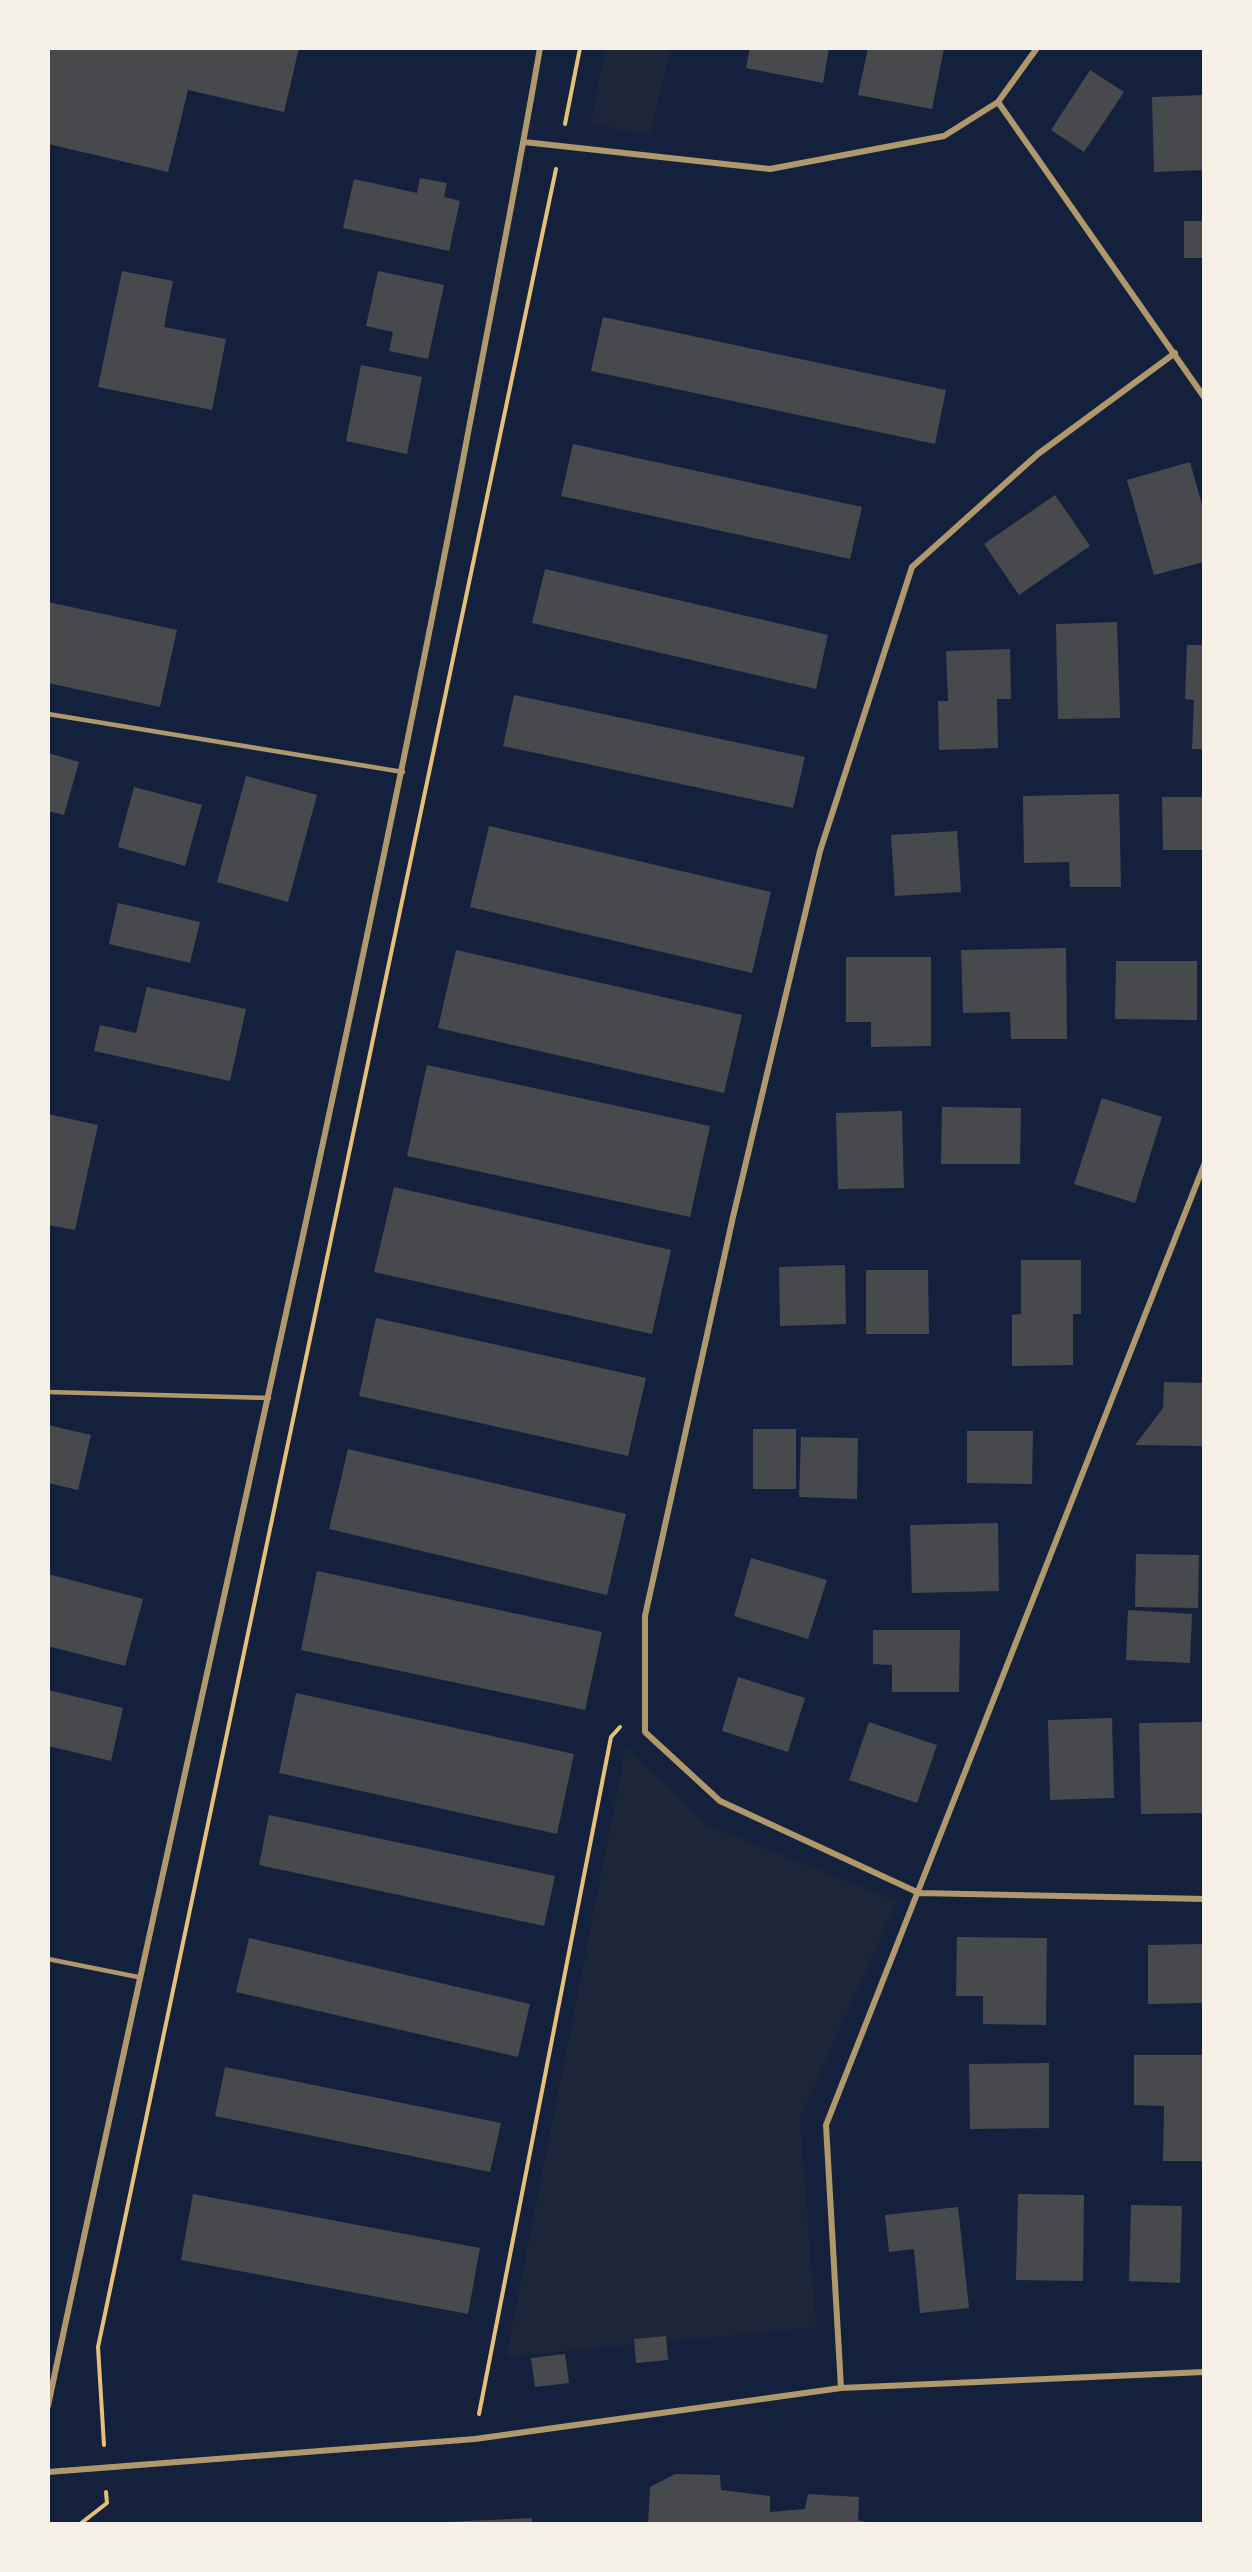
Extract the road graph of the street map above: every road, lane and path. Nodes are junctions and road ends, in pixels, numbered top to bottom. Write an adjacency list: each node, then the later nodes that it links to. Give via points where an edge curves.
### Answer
1 (540, 48): 5 (street)
2 (580, 48): 6 (path)
3 (1037, 48): 4 (street)
4 (998, 102): 6 (street, via 944,136 770,169); 7 (street)
5 (524, 142): 6 (street); 10 (street)
6 (561, 146): 23 (path, via 99,2347)
7 (1175, 353): 8 (street); 14 (street, via 1038,454 912,567 820,851 733,1217 645,1616)
8 (1204, 396)
9 (48, 714): 10 (lane)
10 (403, 772): 13 (street)
11 (1204, 1167): 15 (street)
12 (48, 1392): 13 (lane)
13 (269, 1398): 18 (street)
14 (645, 1696): 15 (street, via 645,1732 720,1802); 22 (path, via 612,1737)
15 (918, 1893): 16 (street); 20 (street, via 826,2125)
16 (1204, 1899)
17 (48, 1959): 18 (lane)
18 (138, 1977): 21 (street)
19 (1204, 2372): 20 (street)
20 (841, 2388): 22 (street)
21 (48, 2406)
22 (475, 2439): 23 (street)
23 (105, 2468): 24 (street); 25 (path, via 107,2503)
24 (48, 2472)
25 (80, 2524)

